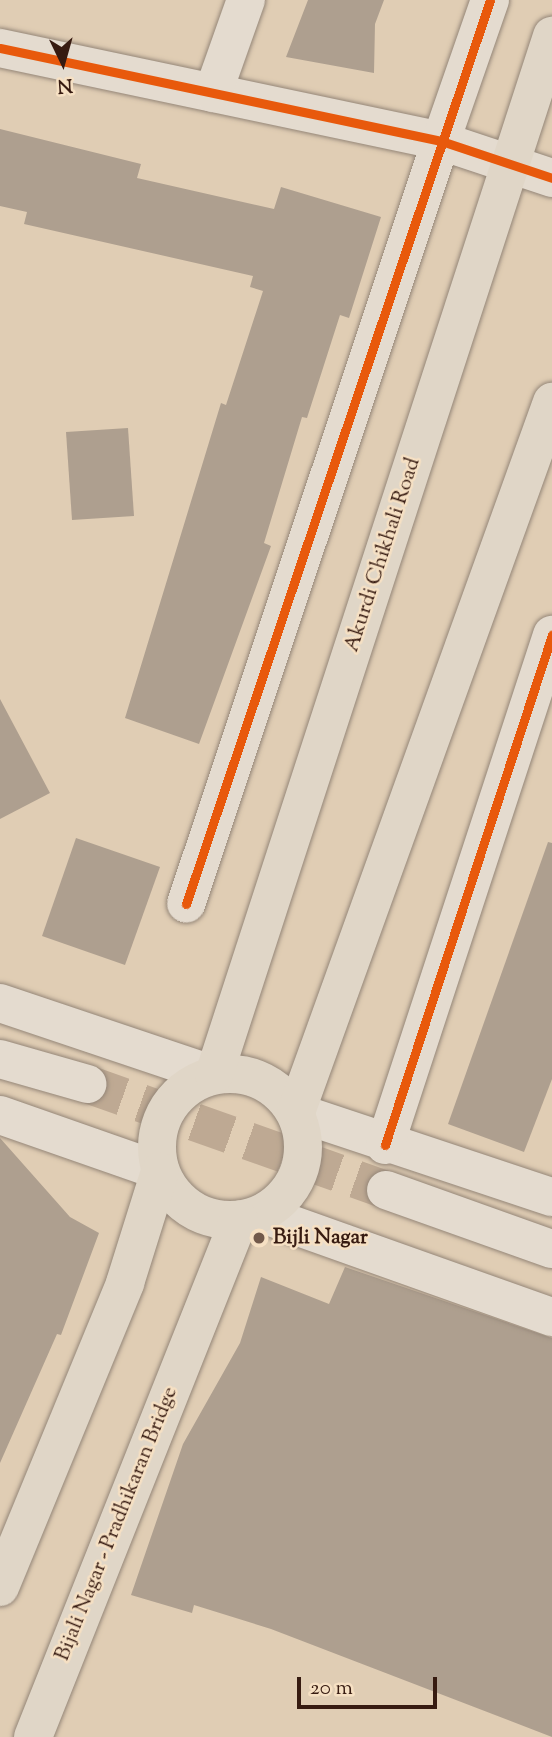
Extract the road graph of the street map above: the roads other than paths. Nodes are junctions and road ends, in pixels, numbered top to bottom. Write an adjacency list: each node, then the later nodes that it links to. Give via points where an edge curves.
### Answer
1 (246, 0): 5 (street)
2 (490, 0): 6 (street)
3 (552, 36): 7 (main road, Akurdi Chikhali Road)
4 (0, 48): 5 (street)
5 (213, 93): 6 (street)
6 (441, 141): 7 (street); 11 (street)
7 (512, 166): 8 (street); 14 (main road, Akurdi Chikhali Road)
8 (552, 178)
9 (552, 402): 16 (main road)
10 (552, 635): 18 (street)
11 (187, 904)
12 (0, 1003): 14 (street)
13 (0, 1059): 15 (street)
14 (214, 1075): 16 (main road, via 238,1074 261,1080 282,1093); 19 (main road, via 182,1093 160,1122 156,1147)
15 (87, 1084)
16 (296, 1112): 18 (street); 22 (main road, via 304,1135 304,1159 296,1181 281,1200)
17 (0, 1115): 19 (street)
18 (384, 1145): 21 (street)
19 (160, 1171): 22 (main road, via 173,1193 191,1209 214,1219); 25 (main road, via 125,1283)
20 (386, 1190): 23 (street)
21 (552, 1196)
22 (250, 1217): 24 (street); 26 (main road, Bijali Nagar - Pradhikaran Bridge, via 204,1312 66,1645)
23 (552, 1249)
24 (552, 1317)
25 (0, 1587)
26 (33, 1737)

